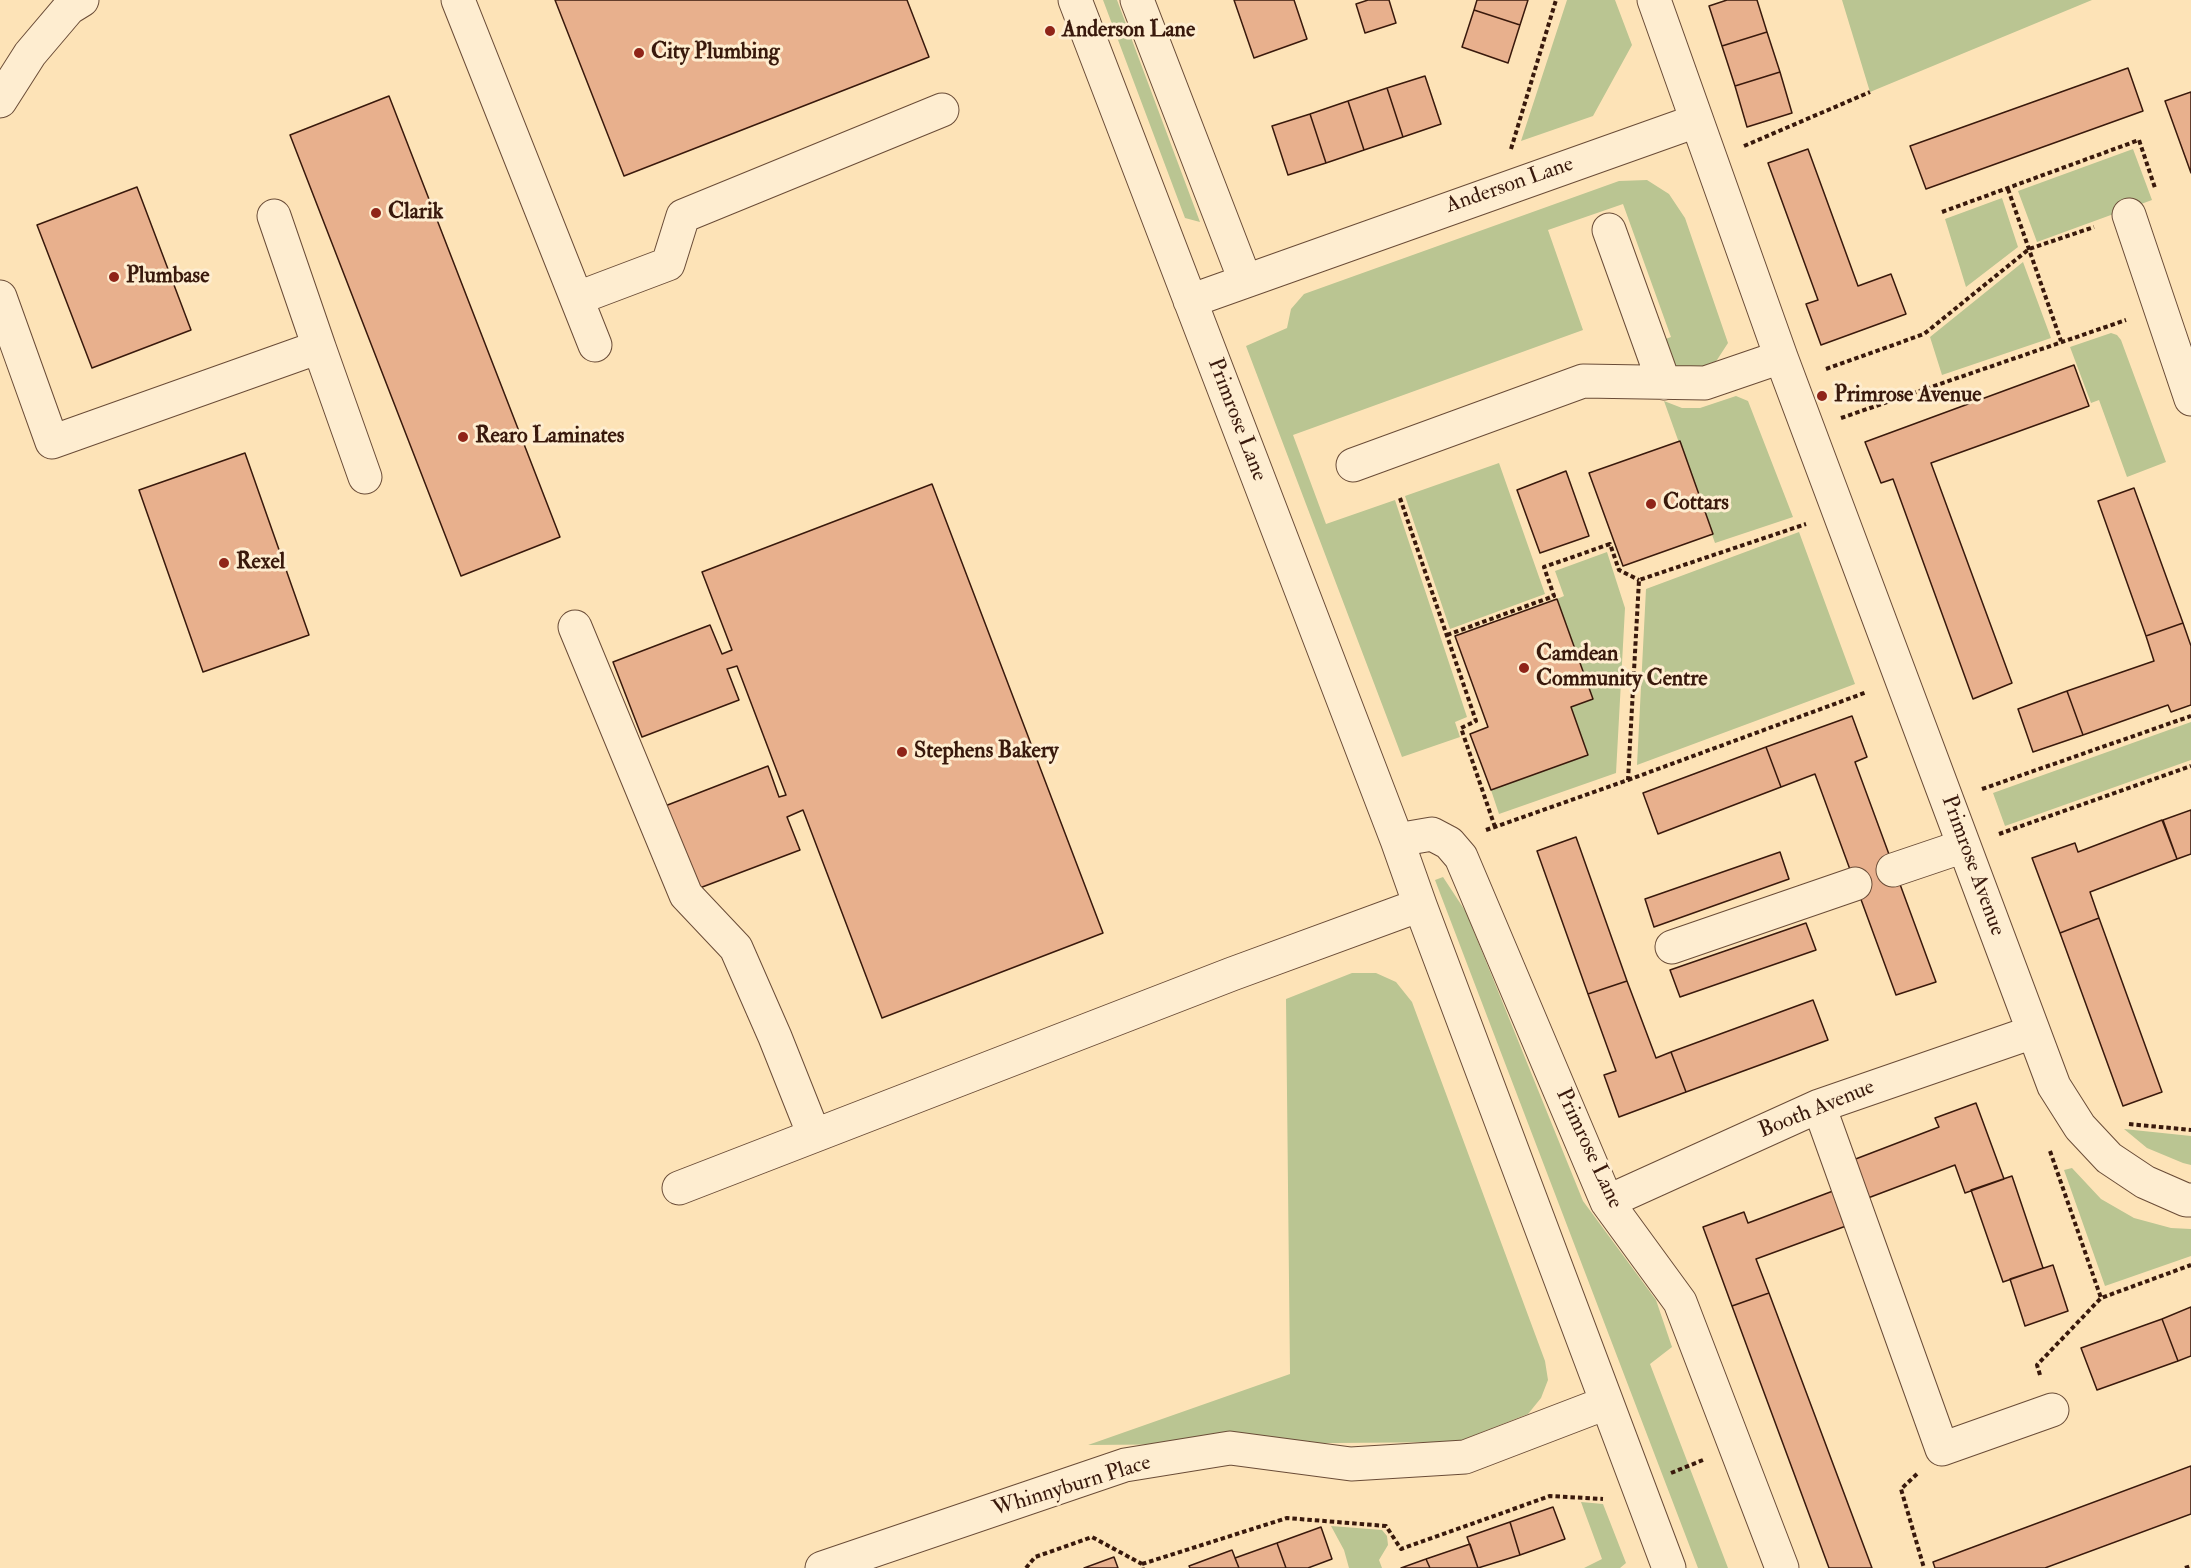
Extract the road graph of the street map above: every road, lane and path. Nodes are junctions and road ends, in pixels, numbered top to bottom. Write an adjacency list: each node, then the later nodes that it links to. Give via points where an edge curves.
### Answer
1 (82, 0): 8 (street, via 69,8 30,54)
2 (458, 0): 22 (street)
3 (1075, 0): 23 (street, Primrose Lane)
4 (1137, 0): 20 (street)
5 (1556, 0): 14 (path)
6 (1654, 0): 10 (street, Primrose Avenue)
7 (1870, 92): 12 (path)
8 (0, 101)
9 (942, 110): 22 (street, via 683,216 668,264)
10 (1696, 121): 12 (street, Primrose Avenue); 14 (street, Anderson Lane)
11 (2139, 140): 13 (path)
12 (1710, 160): 28 (street, Primrose Avenue)
13 (2008, 189): 15 (path); 19 (path)
14 (1498, 190): 20 (street, Anderson Lane)
15 (1942, 212)
16 (2128, 215): 24 (street)
17 (274, 216): 27 (street)
18 (1609, 230): 29 (street)
19 (2029, 249): 25 (path); 28 (path, via 1924,334)
20 (1245, 280): 23 (street, Anderson Lane)
21 (0, 297): 27 (street, via 52,442)
22 (578, 298): 26 (street)
23 (1190, 301): 45 (street, Primrose Lane)
24 (2160, 309): 25 (path); 30 (street)
25 (2061, 341): 31 (path)
26 (595, 345)
27 (319, 347): 33 (street)
28 (1786, 369): 29 (street, via 1705,383); 31 (street, Primrose Avenue)
29 (1664, 382): 32 (street, via 1584,381)
30 (2191, 399)
31 (1809, 429): 35 (street, Primrose Avenue)
32 (1353, 465)
33 (365, 477)
34 (1400, 498): 38 (path)
35 (1841, 513): 36 (path); 39 (street, Primrose Avenue)
36 (1639, 580): 38 (path, via 1619,570 1610,544 1544,567 1554,596); 42 (path)
37 (575, 627): 56 (street, via 686,895 736,948)
38 (1447, 635): 44 (path, via 1476,722 1461,728)
39 (1902, 680): 42 (path); 43 (street, Primrose Avenue)
40 (2191, 716): 43 (path)
41 (2191, 766): 47 (path)
42 (1628, 780): 44 (path)
43 (1948, 802): 47 (street, Primrose Avenue)
44 (1495, 827): 46 (path)
45 (1397, 840): 46 (street, via 1432,834); 50 (street, Primrose Lane)
46 (1449, 843): 60 (street, Primrose Lane, via 1461,857)
47 (1964, 846): 48 (street); 52 (street, Primrose Avenue)
48 (1893, 870)
49 (1855, 884): 51 (street)
50 (1420, 905): 56 (street); 63 (street, Primrose Lane)
51 (1672, 947)
52 (2033, 1032): 53 (street, Booth Avenue); 54 (street, Primrose Avenue, via 2054,1086)
53 (1819, 1106): 60 (street, Booth Avenue); 66 (street)
54 (2074, 1118): 55 (path); 59 (street, Primrose Avenue, via 2109,1158 2145,1182)
55 (2191, 1130)
56 (814, 1135): 58 (street)
57 (2048, 1146): 62 (path)
58 (679, 1188)
59 (2191, 1200)
60 (1607, 1202): 65 (street, Primrose Lane, via 1680,1302)
61 (2191, 1265): 62 (path)
62 (2101, 1298): 64 (path, via 2037,1365)
63 (1606, 1403): 67 (street, Primrose Lane); 70 (street, Whinnyburn Place, via 1465,1457 1351,1464 1230,1448 1125,1465)
64 (2052, 1410): 66 (street)
65 (1735, 1448): 67 (path); 73 (street, Primrose Lane)
66 (1941, 1449): 74 (path, via 1901,1490)
67 (1638, 1486): 68 (path, via 1609,1499 1550,1496 1401,1549 1386,1526 1287,1518); 72 (street, Primrose Lane)
68 (1142, 1566): 71 (path, via 1092,1537 1035,1557)
69 (2191, 1566): 75 (path)
70 (822, 1568)
71 (1026, 1568)
72 (1670, 1568)
73 (1782, 1568)
74 (1924, 1568)
75 (2185, 1568)

